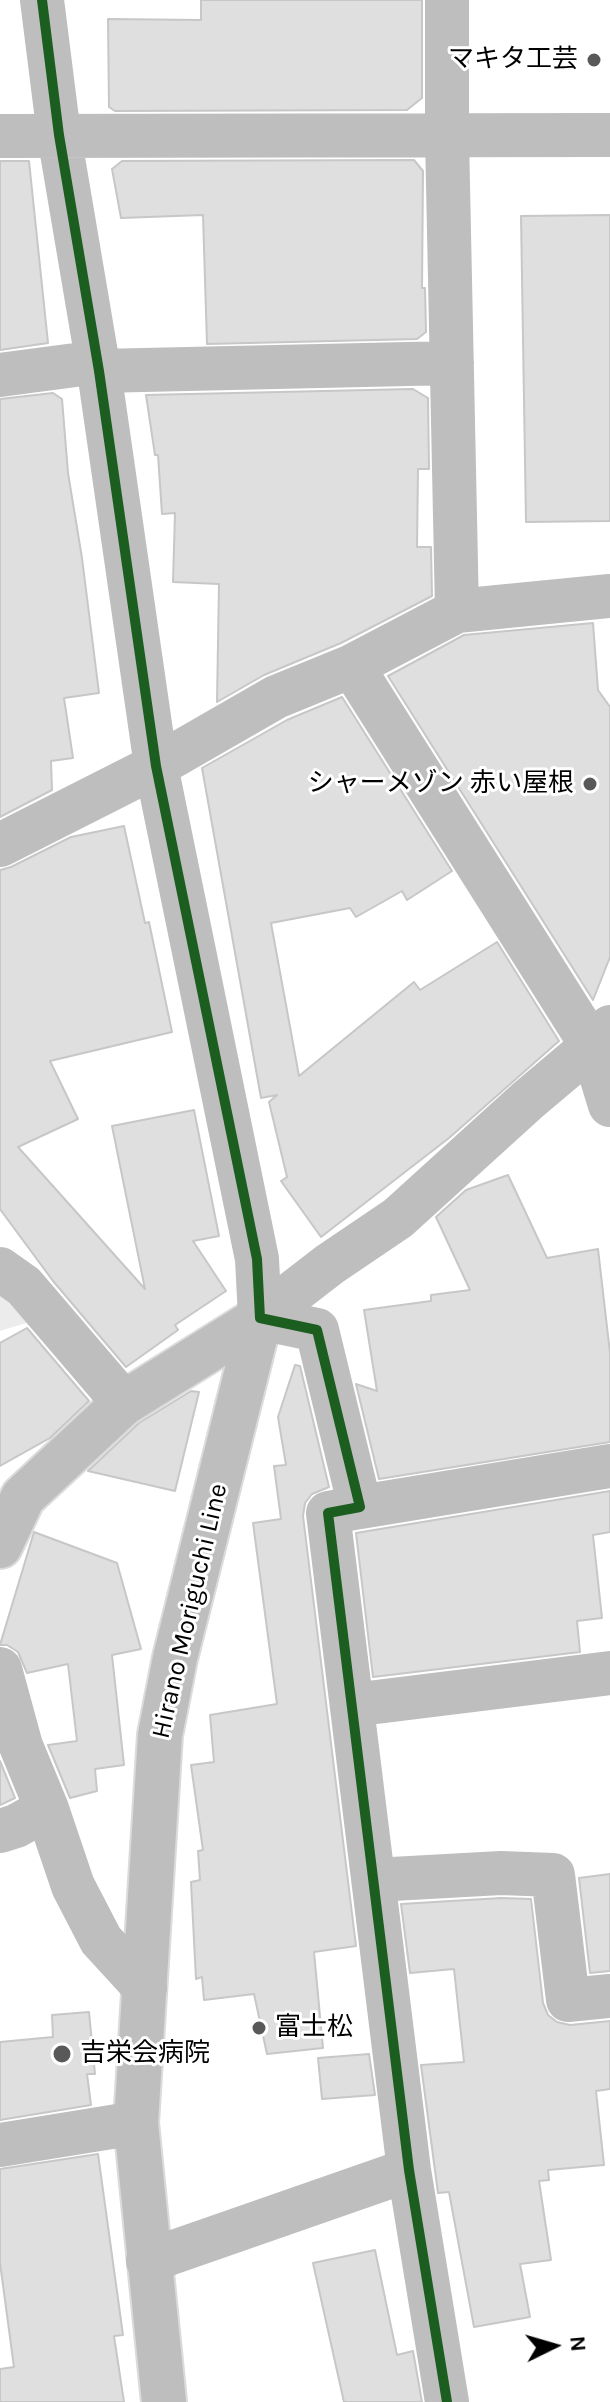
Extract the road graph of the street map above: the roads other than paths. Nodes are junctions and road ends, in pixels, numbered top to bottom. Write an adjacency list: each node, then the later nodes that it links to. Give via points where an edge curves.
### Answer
1 (42, 0): 3 (street, Hirano Moriguchi Line)
2 (447, 0): 6 (street)
3 (59, 135): 5 (street); 6 (street); 8 (street, Hirano Moriguchi Line)
4 (610, 135): 6 (street)
5 (0, 136)
6 (447, 137): 7 (street)
7 (452, 363): 8 (street); 11 (street)
8 (98, 366): 9 (street); 13 (street, Hirano Moriguchi Line)
9 (0, 375)
10 (610, 596): 11 (street)
11 (457, 611): 12 (street)
12 (352, 666): 13 (street, via 276,697); 15 (street)
13 (156, 766): 14 (street); 18 (street, Hirano Moriguchi Line, via 257,1259)
14 (0, 845)
15 (601, 1036): 16 (street); 18 (street, via 398,1218)
16 (610, 1105)
17 (0, 1269): 19 (street, via 24,1286)
18 (260, 1318): 19 (street); 21 (street, via 317,1330); 29 (street, Hirano Moriguchi Line, via 160,1735)
19 (124, 1403): 22 (street, via 23,1497)
20 (610, 1466): 21 (street)
21 (360, 1507): 25 (street, via 328,1513)
22 (0, 1546)
23 (0, 1669): 26 (street, via 21,1746)
24 (610, 1673): 25 (street)
25 (352, 1705): 28 (street)
26 (47, 1809): 27 (street); 29 (street, via 73,1886 101,1940)
27 (0, 1831)
28 (374, 1880): 30 (street, via 553,1875 568,2000); 33 (street)
29 (145, 1988): 31 (street, Hirano Moriguchi Line)
30 (610, 1996)
31 (136, 2123): 32 (street); 34 (street, Hirano Moriguchi Line)
32 (0, 2145)
33 (409, 2170): 34 (street); 36 (street)
34 (148, 2261): 35 (street, Hirano Moriguchi Line)
35 (164, 2402)
36 (447, 2402)

